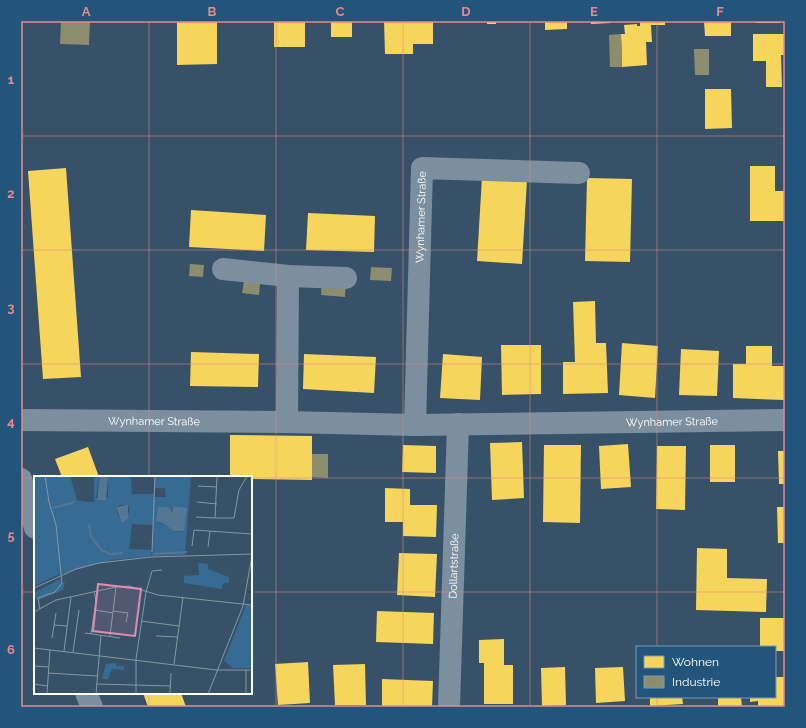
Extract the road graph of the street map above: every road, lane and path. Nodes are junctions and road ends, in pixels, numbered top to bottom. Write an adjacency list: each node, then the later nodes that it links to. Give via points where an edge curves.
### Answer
1 (579, 173): 9 (street, Wynhamer Straße, via 422,168)
2 (223, 269): 3 (street)
3 (288, 276): 4 (street); 7 (street)
4 (346, 278)
5 (21, 420): 7 (street, Wynhamer Straße)
6 (785, 420): 8 (street, Wynhamer Straße)
7 (286, 422): 9 (street, Wynhamer Straße)
8 (458, 424): 9 (street, Wynhamer Straße); 14 (street, Dollartstraße)
9 (415, 425)
10 (21, 479): 11 (street)
11 (34, 524)
12 (86, 694): 13 (street)
13 (92, 707)
14 (449, 707)

